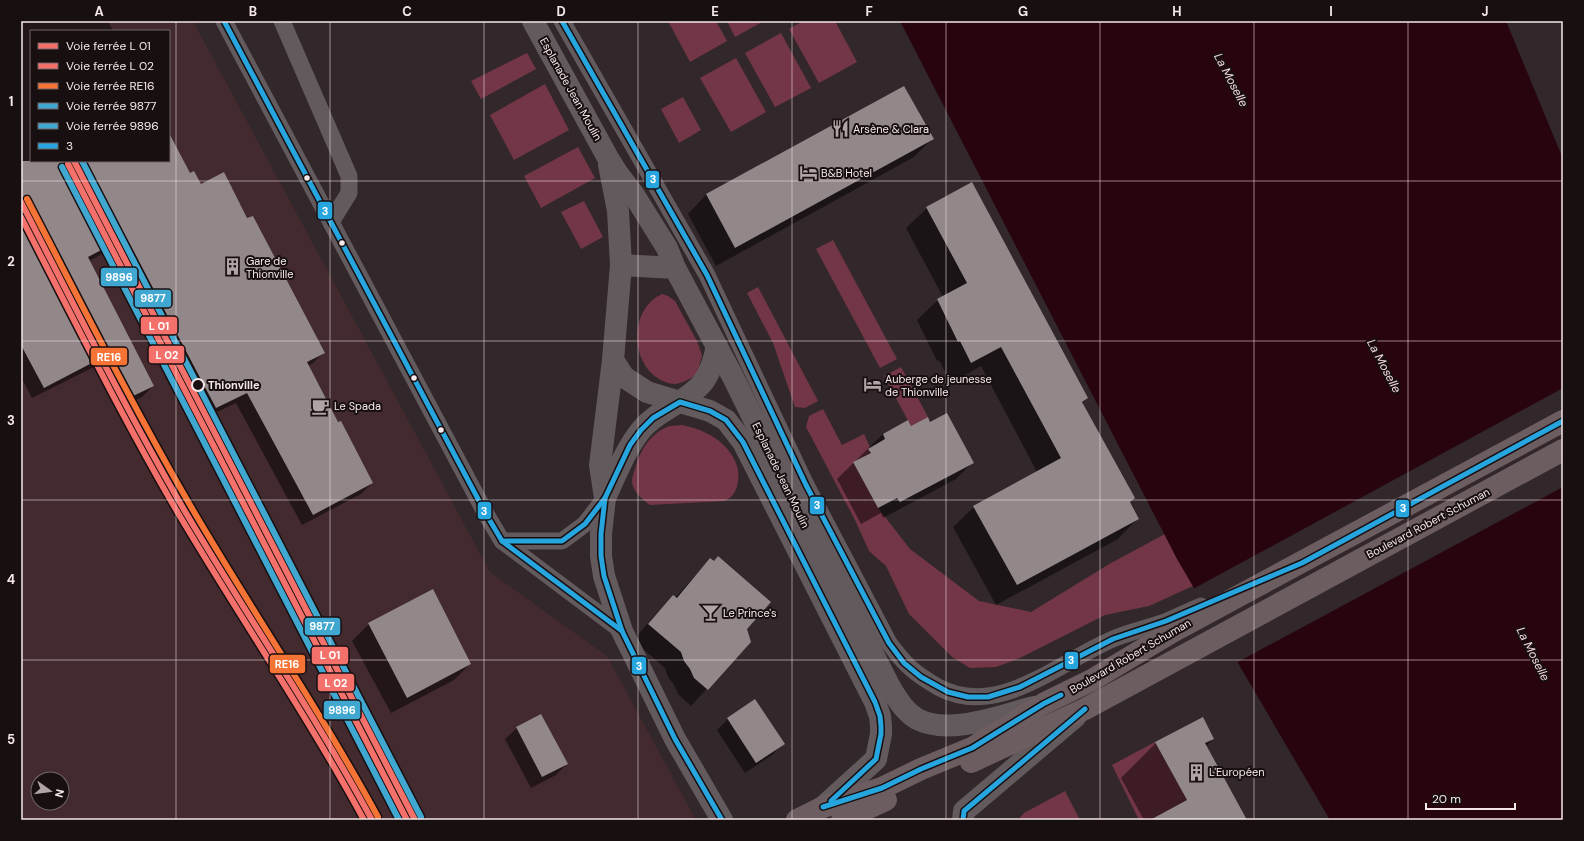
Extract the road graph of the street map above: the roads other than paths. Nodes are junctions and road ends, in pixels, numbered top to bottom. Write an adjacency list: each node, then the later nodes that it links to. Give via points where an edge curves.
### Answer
1 (224, 21): 6 (lane)
2 (282, 21): 6 (lane, via 349,176 349,192)
3 (533, 21): 5 (street, Esplanade Jean Moulin)
4 (562, 21): 9 (lane, Esplanade Jean Moulin)
5 (608, 158): 7 (street, Esplanade Jean Moulin, via 618,211); 8 (street, Esplanade Jean Moulin, via 667,248)
6 (331, 222): 16 (lane)
7 (621, 265): 8 (street); 11 (street, Esplanade Jean Moulin)
8 (675, 268): 10 (street, Esplanade Jean Moulin)
9 (719, 299): 10 (lane); 17 (lane, Esplanade Jean Moulin, via 806,485 889,643 904,663 921,677 948,692 968,697 988,697 1020,687 1113,639)
10 (717, 346): 12 (street, via 713,366 702,386); 19 (street, Esplanade Jean Moulin, via 887,682 904,708 918,719 940,726 965,725)
11 (613, 360): 12 (street, Esplanade Jean Moulin, via 624,378 647,392); 15 (street, Esplanade Jean Moulin, via 600,465)
12 (680, 402): 15 (street, Esplanade Jean Moulin, via 653,418 641,430 630,445); 21 (street, Esplanade Jean Moulin, via 726,420 743,442 880,716 881,734 876,759)
13 (1563, 421): 17 (main road, Boulevard Robert Schuman, via 1302,563)
14 (1563, 450): 20 (main road, Boulevard Robert Schuman)
15 (605, 498): 16 (lane, Esplanade Jean Moulin, via 585,524 562,541); 18 (street, Esplanade Jean Moulin, via 601,556 610,598)
16 (502, 541): 18 (lane, Esplanade Jean Moulin)
17 (1169, 627): 19 (main road, Boulevard Robert Schuman, via 1092,680)
18 (622, 631): 22 (street, Esplanade Jean Moulin, via 675,739)
19 (1043, 704): 21 (main road, Boulevard Robert Schuman, via 972,748 882,788)
20 (1085, 709): 24 (main road, Boulevard Robert Schuman); 25 (street, via 964,811)
21 (823, 807): 23 (main road, Boulevard Robert Schuman)
22 (722, 820)
23 (797, 820)
24 (842, 820)
25 (963, 820)

